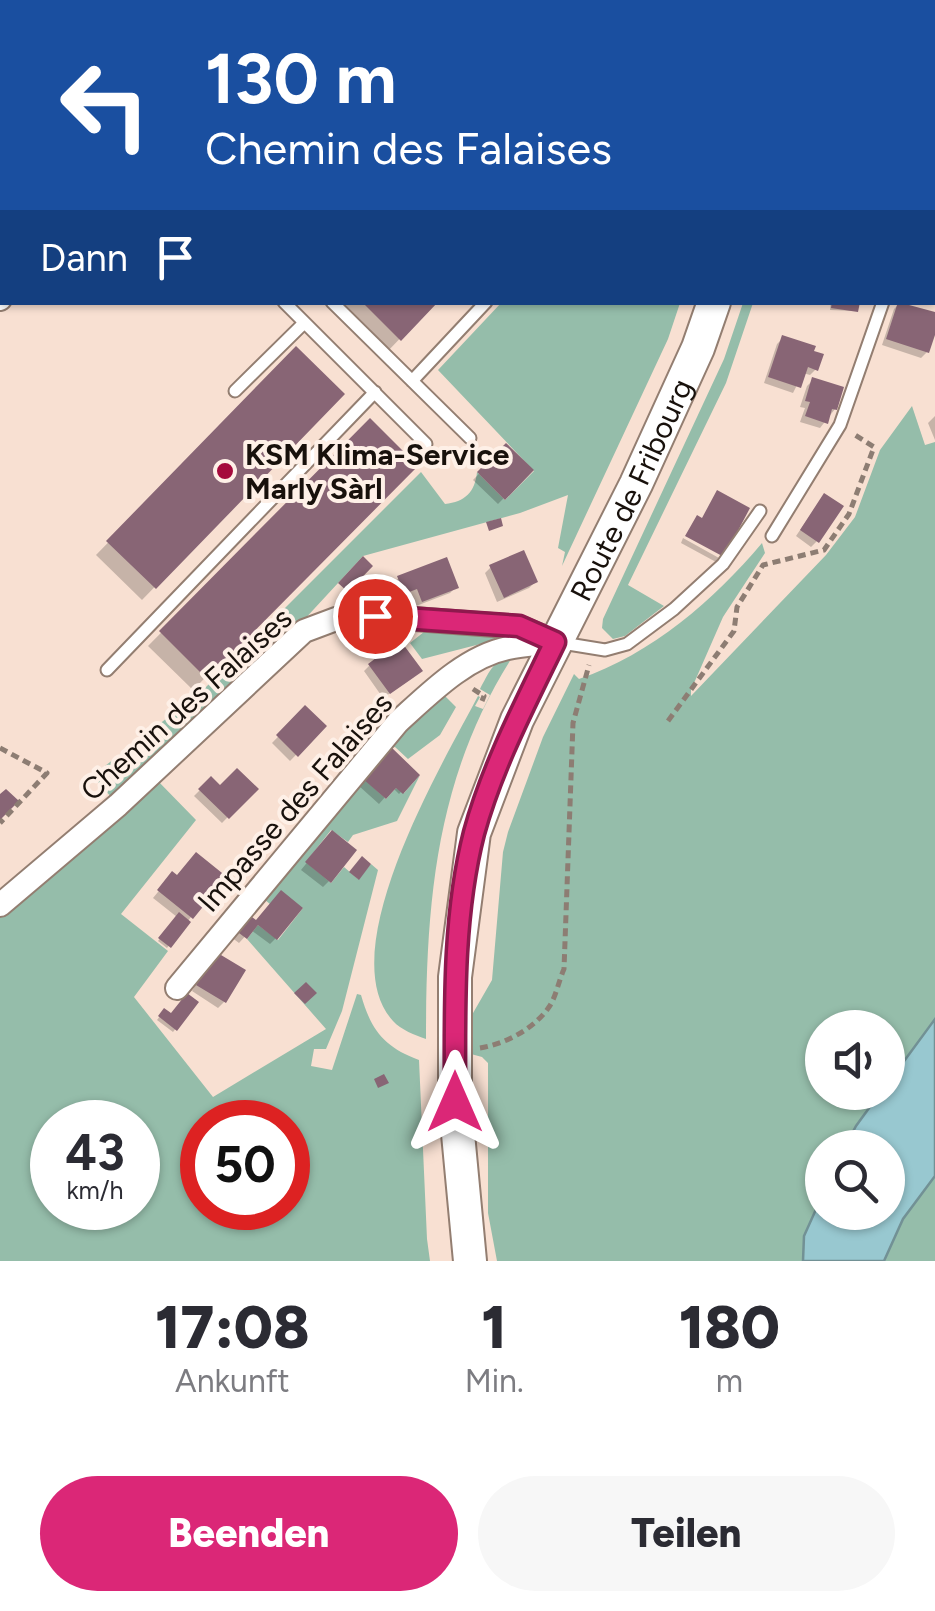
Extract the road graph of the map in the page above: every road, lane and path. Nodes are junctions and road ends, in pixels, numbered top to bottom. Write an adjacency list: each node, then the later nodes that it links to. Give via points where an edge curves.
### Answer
1 (287, 305): 6 (lane)
2 (335, 305): 7 (lane)
3 (483, 305): 7 (lane)
4 (713, 305): 15 (main road, Route de Fribourg, via 644,467)
5 (882, 305): 10 (lane)
6 (304, 323): 8 (lane); 9 (lane)
7 (412, 381): 11 (lane)
8 (235, 391)
9 (375, 392): 12 (lane); 17 (lane)
10 (840, 425): 14 (lane); 20 (path, via 874,447 849,514 824,550 763,565 737,607 734,631)
11 (470, 438)
12 (426, 444)
13 (760, 511): 16 (lane, via 723,564 674,609 627,644)
14 (772, 536)
15 (539, 644): 16 (lane); 23 (street, Chemin des Falaises, via 519,626 375,616 336,619 304,631); 24 (street, Impasse des Falaises, via 480,658 398,722); 26 (main road, Route de Fribourg, via 474,833 455,977 455,1102)
16 (594, 648): 25 (path, via 574,724 564,968 549,1006 524,1030 497,1046)
17 (106, 670)
18 (472, 689): 19 (path)
19 (482, 700)
20 (668, 721)
21 (0, 748): 22 (path, via 47,773)
22 (0, 823)
23 (0, 905)
24 (178, 988)
25 (472, 1049)
26 (470, 1261)

